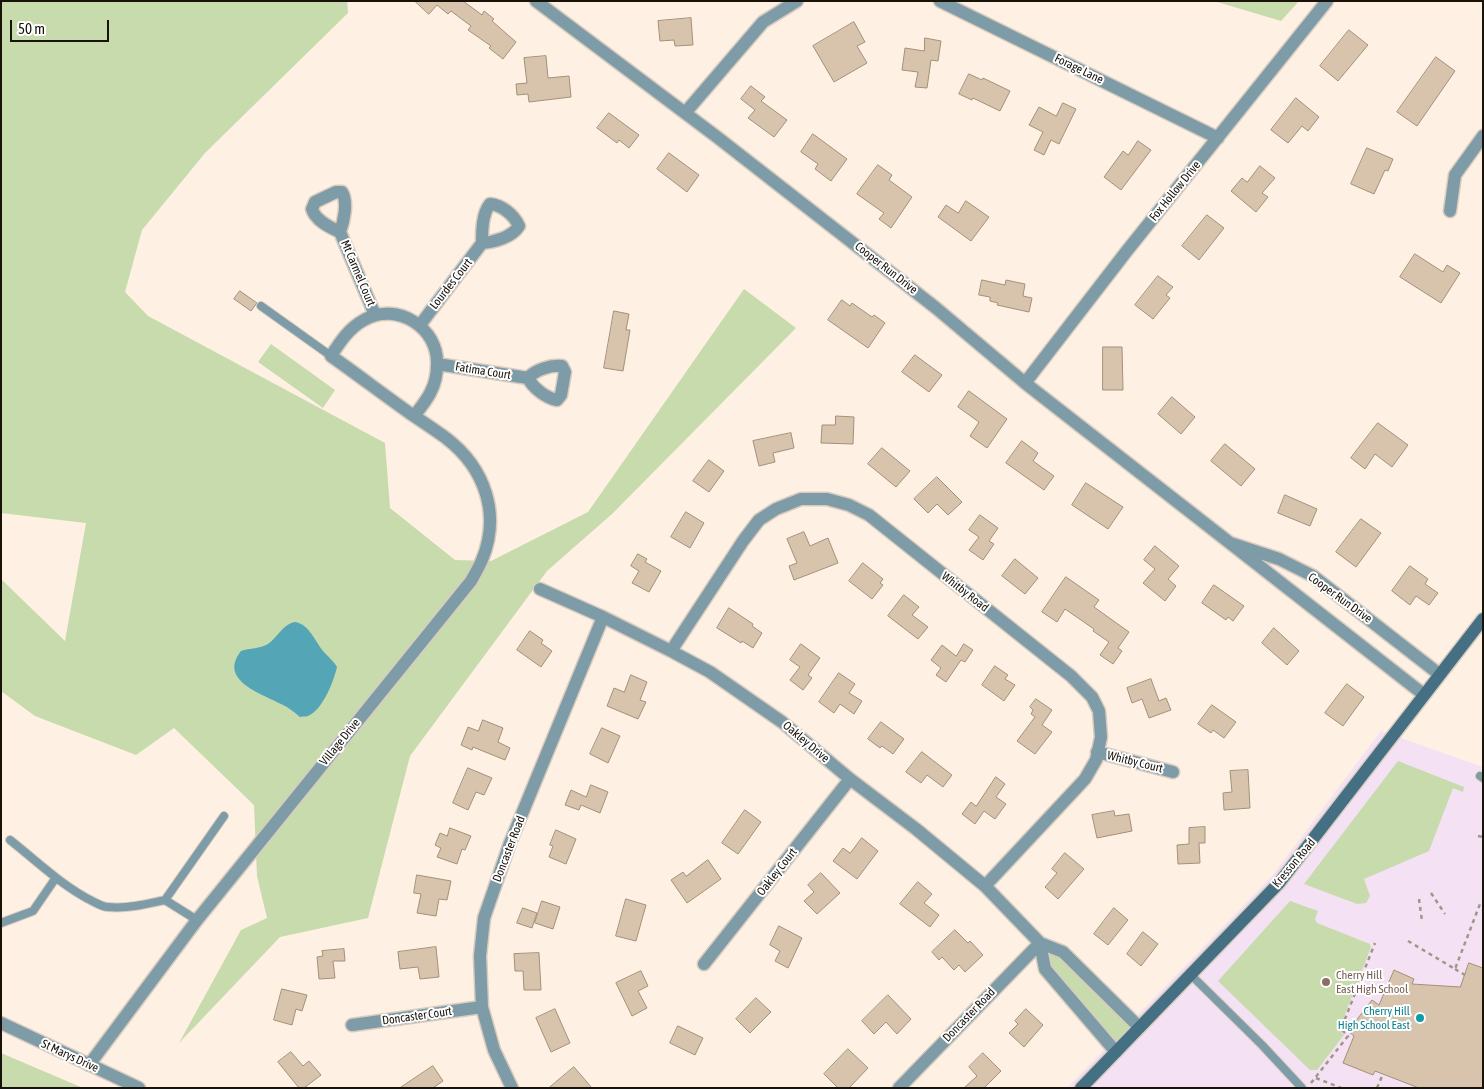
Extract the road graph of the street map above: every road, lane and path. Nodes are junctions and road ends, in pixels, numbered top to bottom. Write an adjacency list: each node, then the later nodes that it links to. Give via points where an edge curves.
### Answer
1 (536, 1): 5 (street, Cooper Run Drive)
2 (796, 1): 5 (street, via 764,22)
3 (940, 1): 7 (street, Forage Lane)
4 (1327, 1): 7 (street, Fox Hollow Drive)
5 (685, 113): 17 (street, Cooper Run Drive, via 936,308)
6 (1483, 136): 8 (street, via 1455,175)
7 (1218, 138): 17 (street, Fox Hollow Drive)
8 (1450, 211)
9 (340, 232): 12 (street, Mt Carmel Court)
10 (482, 243): 13 (street, Lourdes Court)
11 (261, 306): 14 (lane)
12 (375, 315): 13 (street, via 400,316); 14 (street, via 351,330)
13 (420, 325): 15 (street, via 434,347)
14 (331, 356): 18 (street, Village Drive)
15 (438, 364): 16 (street, Fatima Court); 18 (street, via 433,389)
16 (528, 378)
17 (1025, 383): 19 (street, Cooper Run Drive)
18 (414, 416): 40 (street, Village Drive, via 447,439 472,464 484,485 490,532 482,560 471,581)
19 (1230, 542): 24 (street, Cooper Run Drive, via 1279,559 1313,576); 25 (street, Cooper Run Drive)
20 (540, 589): 21 (street, Oakley Drive)
21 (603, 617): 23 (street, Oakley Drive); 50 (street, Doncaster Road, via 510,843 484,918 480,956)
22 (1483, 618): 24 (street, Kresson Road)
23 (672, 651): 26 (street, Whitby Road, via 759,520 776,509 801,500 827,499 869,515 1071,676 1092,696 1099,711 1101,737); 28 (street, Oakley Drive, via 710,672 782,722)
24 (1439, 674): 25 (street, Kresson Road)
25 (1423, 694): 48 (street, Kresson Road, via 1279,883)
26 (1098, 752): 27 (street, Whitby Court); 34 (street, Whitby Road, via 1085,779)
27 (1173, 772)
28 (850, 779): 34 (street, Oakley Drive); 46 (street, Oakley Court)
29 (224, 816): 37 (lane)
30 (1478, 836): 31 (path)
31 (1483, 837)
32 (10, 840): 33 (lane)
33 (55, 879): 37 (lane, via 106,908); 42 (lane, via 33,911)
34 (985, 886): 44 (street, Oakley Drive)
35 (1431, 893): 39 (path)
36 (1419, 899): 41 (path)
37 (165, 900): 40 (lane)
38 (1480, 904): 47 (path)
39 (1445, 914)
40 (197, 920): 55 (street, Village Drive)
41 (1422, 921)
42 (1, 923)
43 (1408, 941): 47 (path)
44 (1040, 943): 53 (street, via 1063,952); 54 (street, via 1045,969); 61 (street, Doncaster Road)
45 (1375, 943): 57 (path, via 1340,1029 1348,1036)
46 (704, 964)
47 (1455, 969): 49 (path)
48 (1190, 974): 53 (street, Kresson Road); 63 (lane)
49 (1465, 975)
50 (482, 1007): 52 (street, Doncaster Court); 60 (street, Doncaster Road, via 494,1050)
51 (1, 1023): 55 (street, St Marys Drive)
52 (352, 1025)
53 (1139, 1028): 54 (street, Kresson Road)
54 (1116, 1052): 62 (street, Kresson Road)
55 (89, 1064): 59 (street, St Marys Drive)
56 (1383, 1074): 65 (path)
57 (1316, 1078): 58 (path); 64 (path)
58 (1311, 1083)
59 (139, 1088)
60 (512, 1088)
61 (899, 1088)
62 (1081, 1088)
63 (1302, 1088)
64 (1341, 1088)
65 (1377, 1088)

